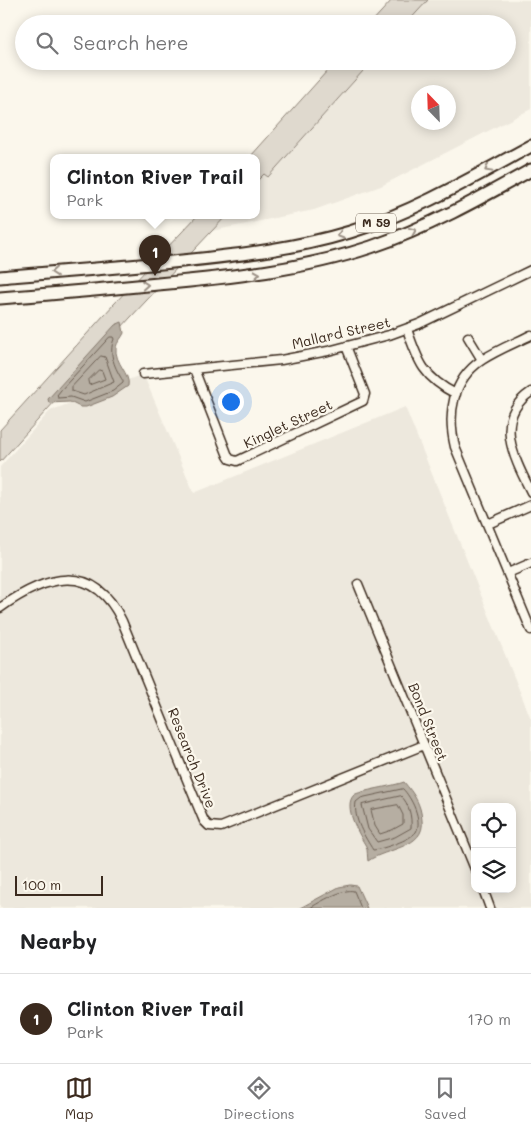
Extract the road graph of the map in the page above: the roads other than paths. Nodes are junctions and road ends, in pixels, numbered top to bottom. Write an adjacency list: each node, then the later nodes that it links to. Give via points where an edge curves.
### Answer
1 (531, 146): 4 (highway, M 59, one-way to 4, via 423,203 351,231 284,248)
2 (531, 170): 5 (highway, M 59, one-way to 2, via 269,272 328,260 402,236)
3 (531, 270): 6 (street, Mallard Street)
4 (0, 277)
5 (0, 298)
6 (407, 330): 9 (street, Mallard Street); 14 (street, via 429,376)
7 (531, 336): 10 (street)
8 (468, 338): 10 (street)
9 (346, 346): 11 (street, Mallard Street, via 273,361); 11 (street, Kinglet Street, via 365,394 363,401 237,461 228,456)
10 (482, 360): 14 (street, via 465,376)
11 (194, 369): 12 (street, Mallard Street)
12 (143, 374)
13 (531, 392): 15 (street, via 514,412 509,434 513,453)
14 (456, 394): 17 (street, via 451,409 451,432)
15 (531, 492)
16 (531, 505): 17 (street)
17 (488, 524): 19 (street)
18 (531, 563): 19 (street)
19 (508, 574): 22 (street)
20 (358, 584): 23 (street, Bond Street)
21 (0, 608): 23 (street, Research Drive, via 38,585 61,579 89,584 111,601 204,821 210,826 222,827)
22 (531, 630)
23 (424, 745): 24 (street, Bond Street)
24 (471, 859)
25 (484, 893): 26 (street)
26 (490, 908)

